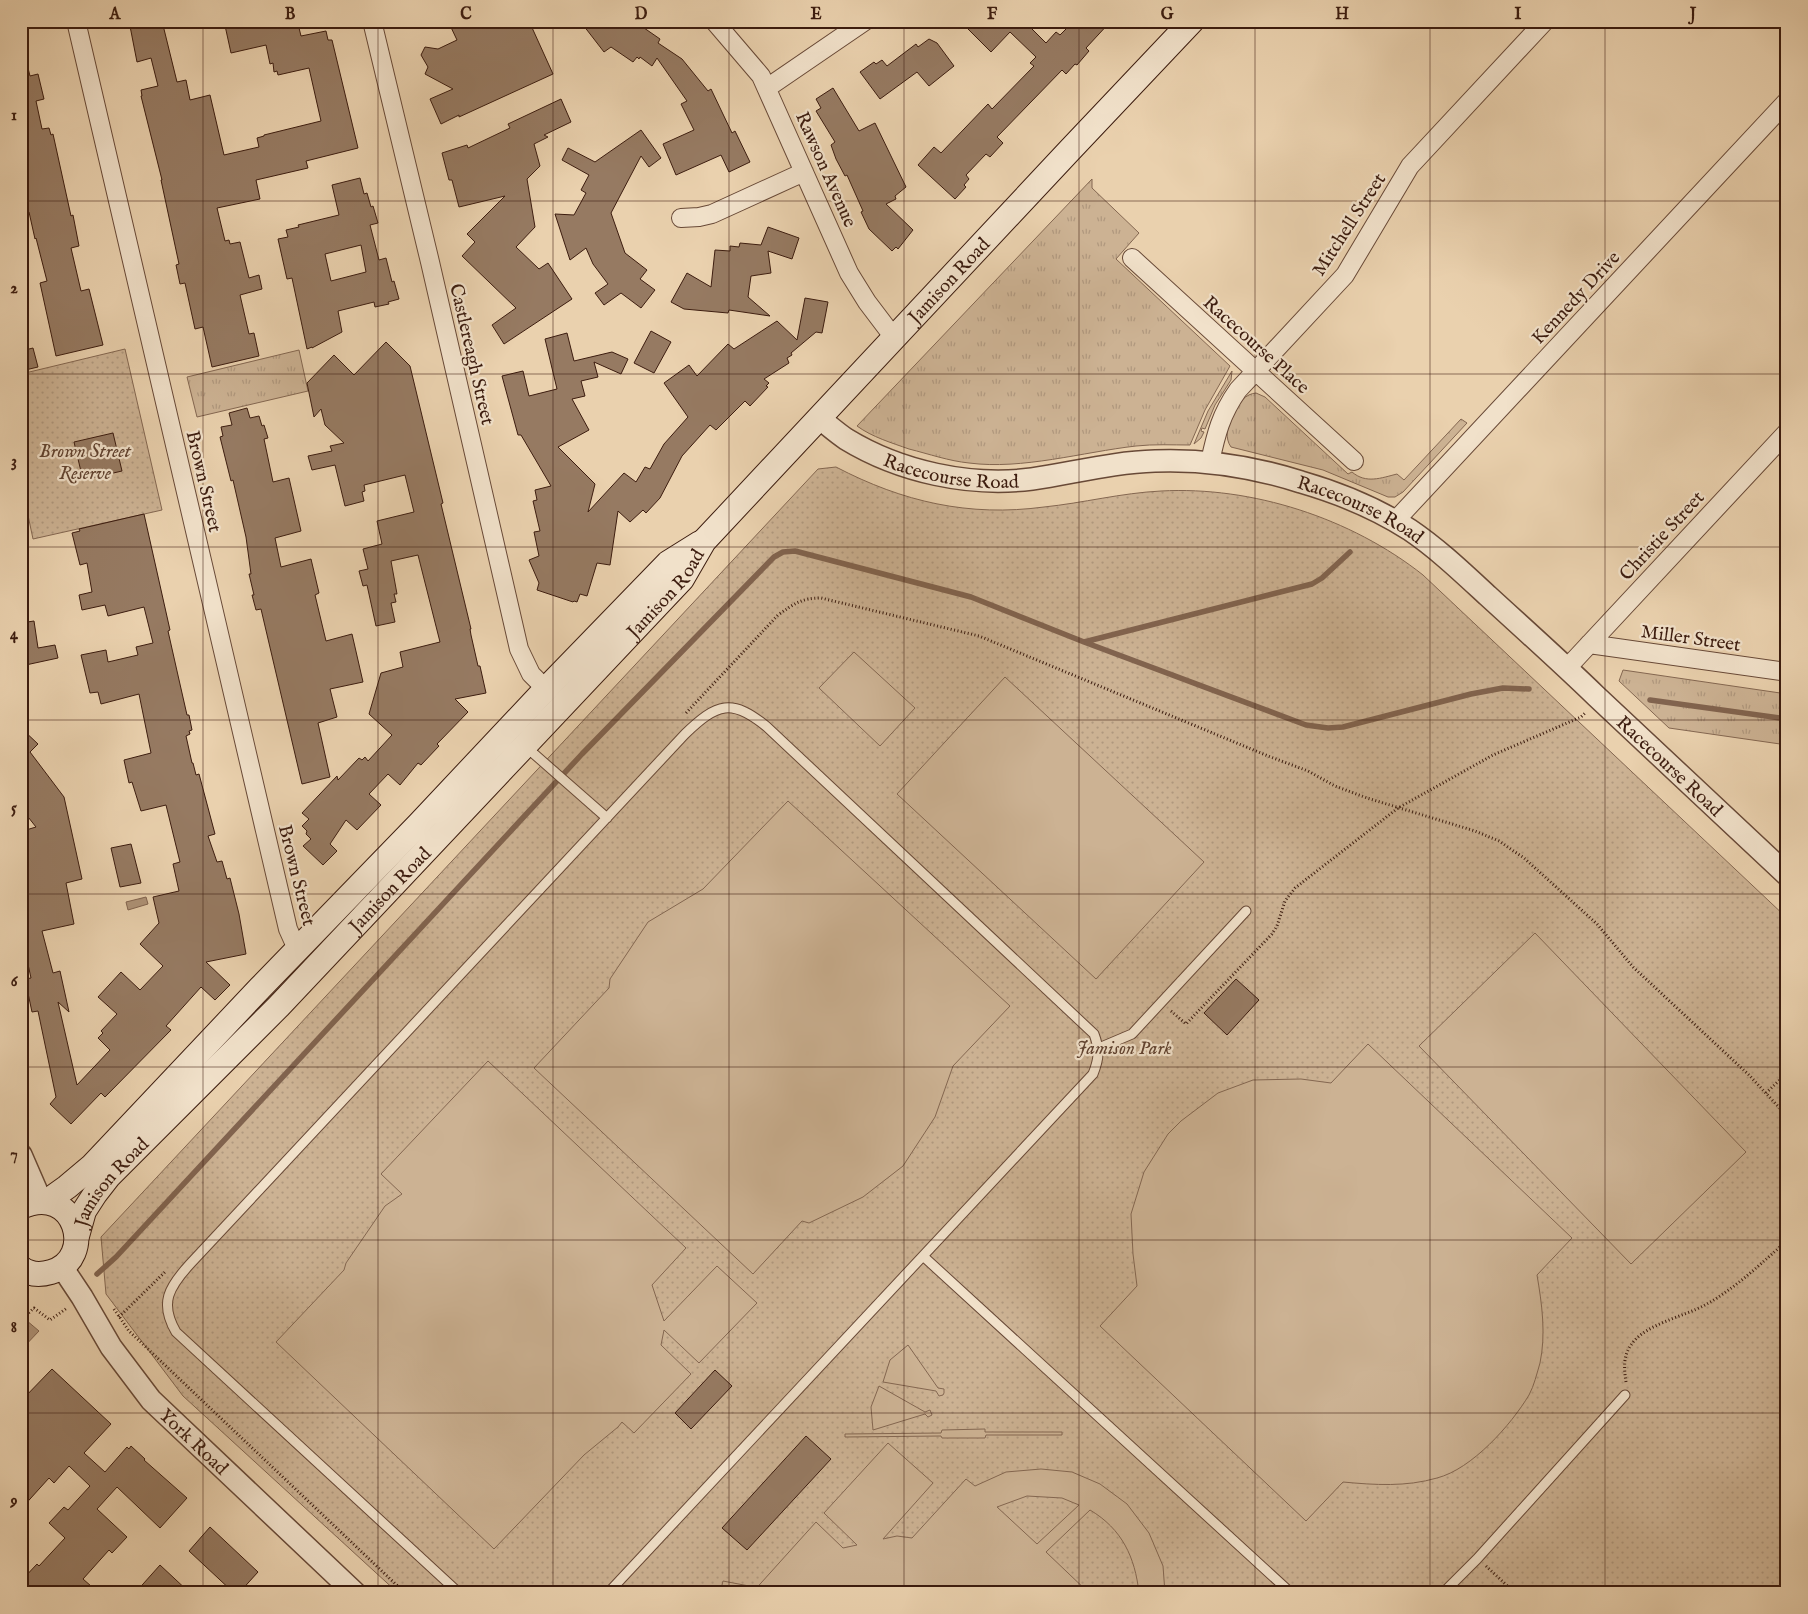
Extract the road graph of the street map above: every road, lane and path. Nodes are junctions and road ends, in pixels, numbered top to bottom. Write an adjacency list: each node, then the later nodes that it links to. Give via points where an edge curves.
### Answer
1 (76, 21): 31 (street, Brown Street, via 288,929)
2 (372, 21): 23 (street, Castlereagh Street, via 519,649 531,674)
3 (714, 21): 7 (street, Rawson Avenue, via 755,68)
4 (865, 21): 7 (street)
5 (1192, 21): 12 (main road, Jamison Road)
6 (1545, 21): 13 (street, Mitchell Street, via 1410,166 1345,275)
7 (767, 88): 9 (street, Rawson Avenue)
8 (1787, 102): 18 (street, Kennedy Drive)
9 (804, 172): 10 (street, via 712,214); 12 (street, Rawson Avenue, via 849,273)
10 (681, 218)
11 (1132, 258): 13 (street, Racecourse Place)
12 (895, 338): 14 (main road, Jamison Road)
13 (1256, 372): 16 (street, Racecourse Place); 17 (street, Mitchell Street, via 1238,390 1224,412)
14 (819, 418): 17 (street, Racecourse Road, via 844,438 874,454 927,472 973,481 1030,479 1131,462); 19 (main road, Jamison Road)
15 (1787, 432): 20 (street, Christie Street)
16 (1354, 460)
17 (1210, 462): 18 (street, Racecourse Road, via 1300,481 1348,498)
18 (1395, 521): 21 (street, Racecourse Road, via 1437,550)
19 (704, 541): 23 (main road, Jamison Road, via 668,563); 26 (main road, Jamison Road, via 682,578)
20 (1589, 644): 21 (street, Christie Street); 22 (street, Miller Street)
21 (1567, 668): 24 (street, Racecourse Road)
22 (1787, 672)
23 (546, 689): 31 (main road, Jamison Road)
24 (1599, 699): 27 (path, via 1581,717 1493,755); 29 (street, Racecourse Road)
25 (686, 714): 27 (path, via 778,615 801,600 822,598 979,636 1308,770 1335,786)
26 (525, 745): 28 (lane); 39 (main road, Jamison Road, via 279,1006 109,1176 84,1211)
27 (1398, 808): 32 (path, via 1295,888 1285,901 1272,934 1186,1024); 35 (path, via 1475,831 1524,858 1596,924 1633,967)
28 (607, 818): 33 (lane, via 700,719 727,708 751,714 1094,1034); 51 (lane, via 190,1264 168,1296 168,1315 176,1332)
29 (1787, 875)
30 (1246, 912): 32 (lane)
31 (297, 950): 38 (main road, Jamison Road, via 92,1166 67,1187)
32 (1162, 1002): 33 (lane, via 1132,1034)
33 (1099, 1048): 41 (lane, via 1099,1060 1093,1074)
34 (1787, 1073): 35 (path)
35 (1766, 1093): 36 (path)
36 (1787, 1116)
37 (21, 1155): 38 (street)
38 (36, 1203): 39 (main road, via 60,1207 74,1224)
39 (77, 1236): 42 (main road, Jamison Road, via 70,1258)
40 (1787, 1241): 47 (path, via 1739,1282 1705,1305 1639,1336 1630,1345 1624,1359)
41 (923, 1256): 52 (lane); 53 (lane)
42 (62, 1267): 43 (main road); 49 (street, York Road, via 111,1348 151,1400)
43 (27, 1276)
44 (119, 1317): 50 (path, via 129,1331)
45 (21, 1320): 46 (path, via 34,1308)
46 (50, 1320)
47 (1625, 1395): 48 (lane)
48 (1477, 1558): 54 (lane); 55 (path)
49 (355, 1593)
50 (405, 1593)
51 (459, 1593)
52 (608, 1593)
53 (1291, 1593)
54 (1443, 1593)
55 (1515, 1593)

